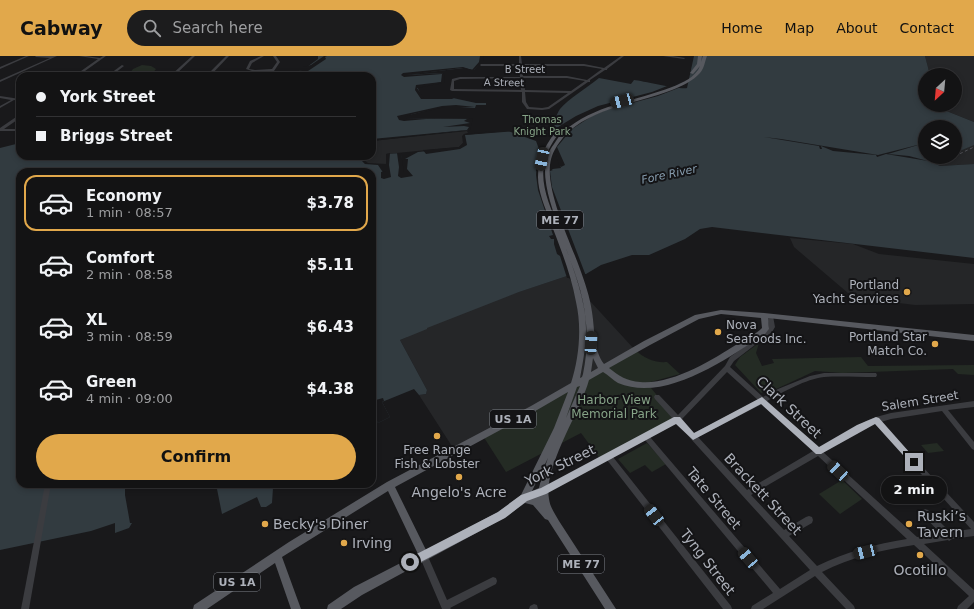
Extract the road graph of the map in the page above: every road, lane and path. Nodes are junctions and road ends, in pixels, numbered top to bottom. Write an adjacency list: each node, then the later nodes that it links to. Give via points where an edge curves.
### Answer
1 (28, 56): 22 (street)
2 (36, 56): 14 (street)
3 (80, 56): 17 (street)
4 (105, 56): 17 (street)
5 (194, 56): 28 (street)
6 (228, 56): 29 (street)
7 (263, 56): 24 (street, via 253,60 247,67)
8 (274, 56): 24 (street, via 279,60 277,66)
9 (520, 56): 20 (street)
10 (624, 56): 23 (street)
11 (664, 56): 15 (street)
12 (700, 56): 67 (main road, ME 77, via 696,68 680,82 659,92 613,104 584,115 560,130 545,151 540,167 541,184 577,290 582,315 581,357 575,384)
13 (705, 56): 49 (main road, ME 77, via 701,70 683,85 586,117 566,130 550,153 547,165 549,189 586,294)
14 (55, 57): 25 (street)
15 (676, 57): 16 (street); 18 (street)
16 (684, 58)
17 (101, 59): 26 (street)
18 (674, 62)
19 (481, 65): 20 (street)
20 (520, 65): 23 (street, via 584,65); 33 (street)
21 (123, 66): 27 (street)
22 (0, 68)
23 (606, 69): 36 (street)
24 (263, 71)
25 (20, 72)
26 (82, 72)
27 (115, 72)
28 (176, 72)
29 (212, 72)
30 (16, 74): 31 (street)
31 (11, 76): 32 (street); 35 (street)
32 (16, 77)
33 (522, 77): 34 (street, B Street); 36 (street, B Street, via 572,77); 37 (street)
34 (460, 78): 37 (street, A Street, via 453,80 452,90)
35 (0, 81)
36 (589, 81): 39 (street)
37 (522, 90): 38 (street, A Street); 39 (street, via 528,108 536,109 546,109)
38 (544, 90): 39 (street, A Street); 40 (street)
39 (572, 92)
40 (545, 96)
41 (0, 97): 42 (street)
42 (14, 99): 43 (street)
43 (0, 107)
44 (16, 119): 45 (street)
45 (0, 130): 46 (street)
46 (16, 130)
47 (767, 316): 48 (main road, US 1A); 49 (main road, via 766,329 763,332 713,363 683,376 648,385 625,382 612,375 601,366); 50 (street, York Street, via 772,327 770,331 732,359); 63 (main road, US 1A, via 731,312 697,317)
48 (974, 338)
49 (591, 343): 65 (main road, ME 77, via 588,368 580,396 548,469)
50 (727, 368): 53 (street, Clark Street); 56 (street, York Street)
51 (874, 375): 53 (street, via 810,378)
52 (657, 397): 56 (street, Brackett Street)
53 (762, 400): 59 (street); 61 (street, Clark Street)
54 (974, 404): 55 (street, Salem Street)
55 (943, 408): 57 (street, Salem Street); 60 (street)
56 (677, 420): 58 (street, York Street); 59 (street, Brackett Street)
57 (876, 420): 61 (street, Salem Street); 71 (street)
58 (645, 436): 62 (street, York Street); 80 (street, Tate Street)
59 (693, 437): 66 (street, Brackett Street)
60 (974, 446)
61 (818, 452): 66 (street, Salem Street); 75 (street, Clark Street)
62 (608, 456): 65 (street, York Street); 88 (street, Tyng Street)
63 (390, 485): 76 (main road); 77 (main road, US 1A)
64 (47, 488): 83 (street)
65 (543, 491): 67 (main road, York Street); 69 (main road, ME 77)
66 (746, 494): 73 (street, Brackett Street)
67 (524, 498): 69 (main road, via 536,502); 76 (main road, York Street / ME 77, via 502,515)
68 (925, 512): 74 (street)
69 (551, 518): 87 (main road, ME 77)
70 (809, 520): 73 (street)
71 (974, 527)
72 (974, 532): 74 (street)
73 (783, 535): 78 (street, Brackett Street)
74 (949, 537): 75 (street)
75 (916, 541): 78 (street, via 854,555); 81 (street, Clark Street)
76 (423, 555): 82 (street); 86 (main road, York Street / ME 77, via 358,591)
77 (277, 556): 84 (main road, US 1A); 85 (main road)
78 (816, 571): 80 (street); 90 (street, Brackett Street)
79 (493, 581): 82 (street)
80 (779, 594): 89 (street)
81 (974, 596): 91 (street)
82 (446, 608)
83 (24, 609)
84 (198, 609)
85 (296, 609)
86 (332, 609)
87 (611, 609)
88 (728, 609)
89 (755, 609)
90 (851, 609)
91 (961, 609)

